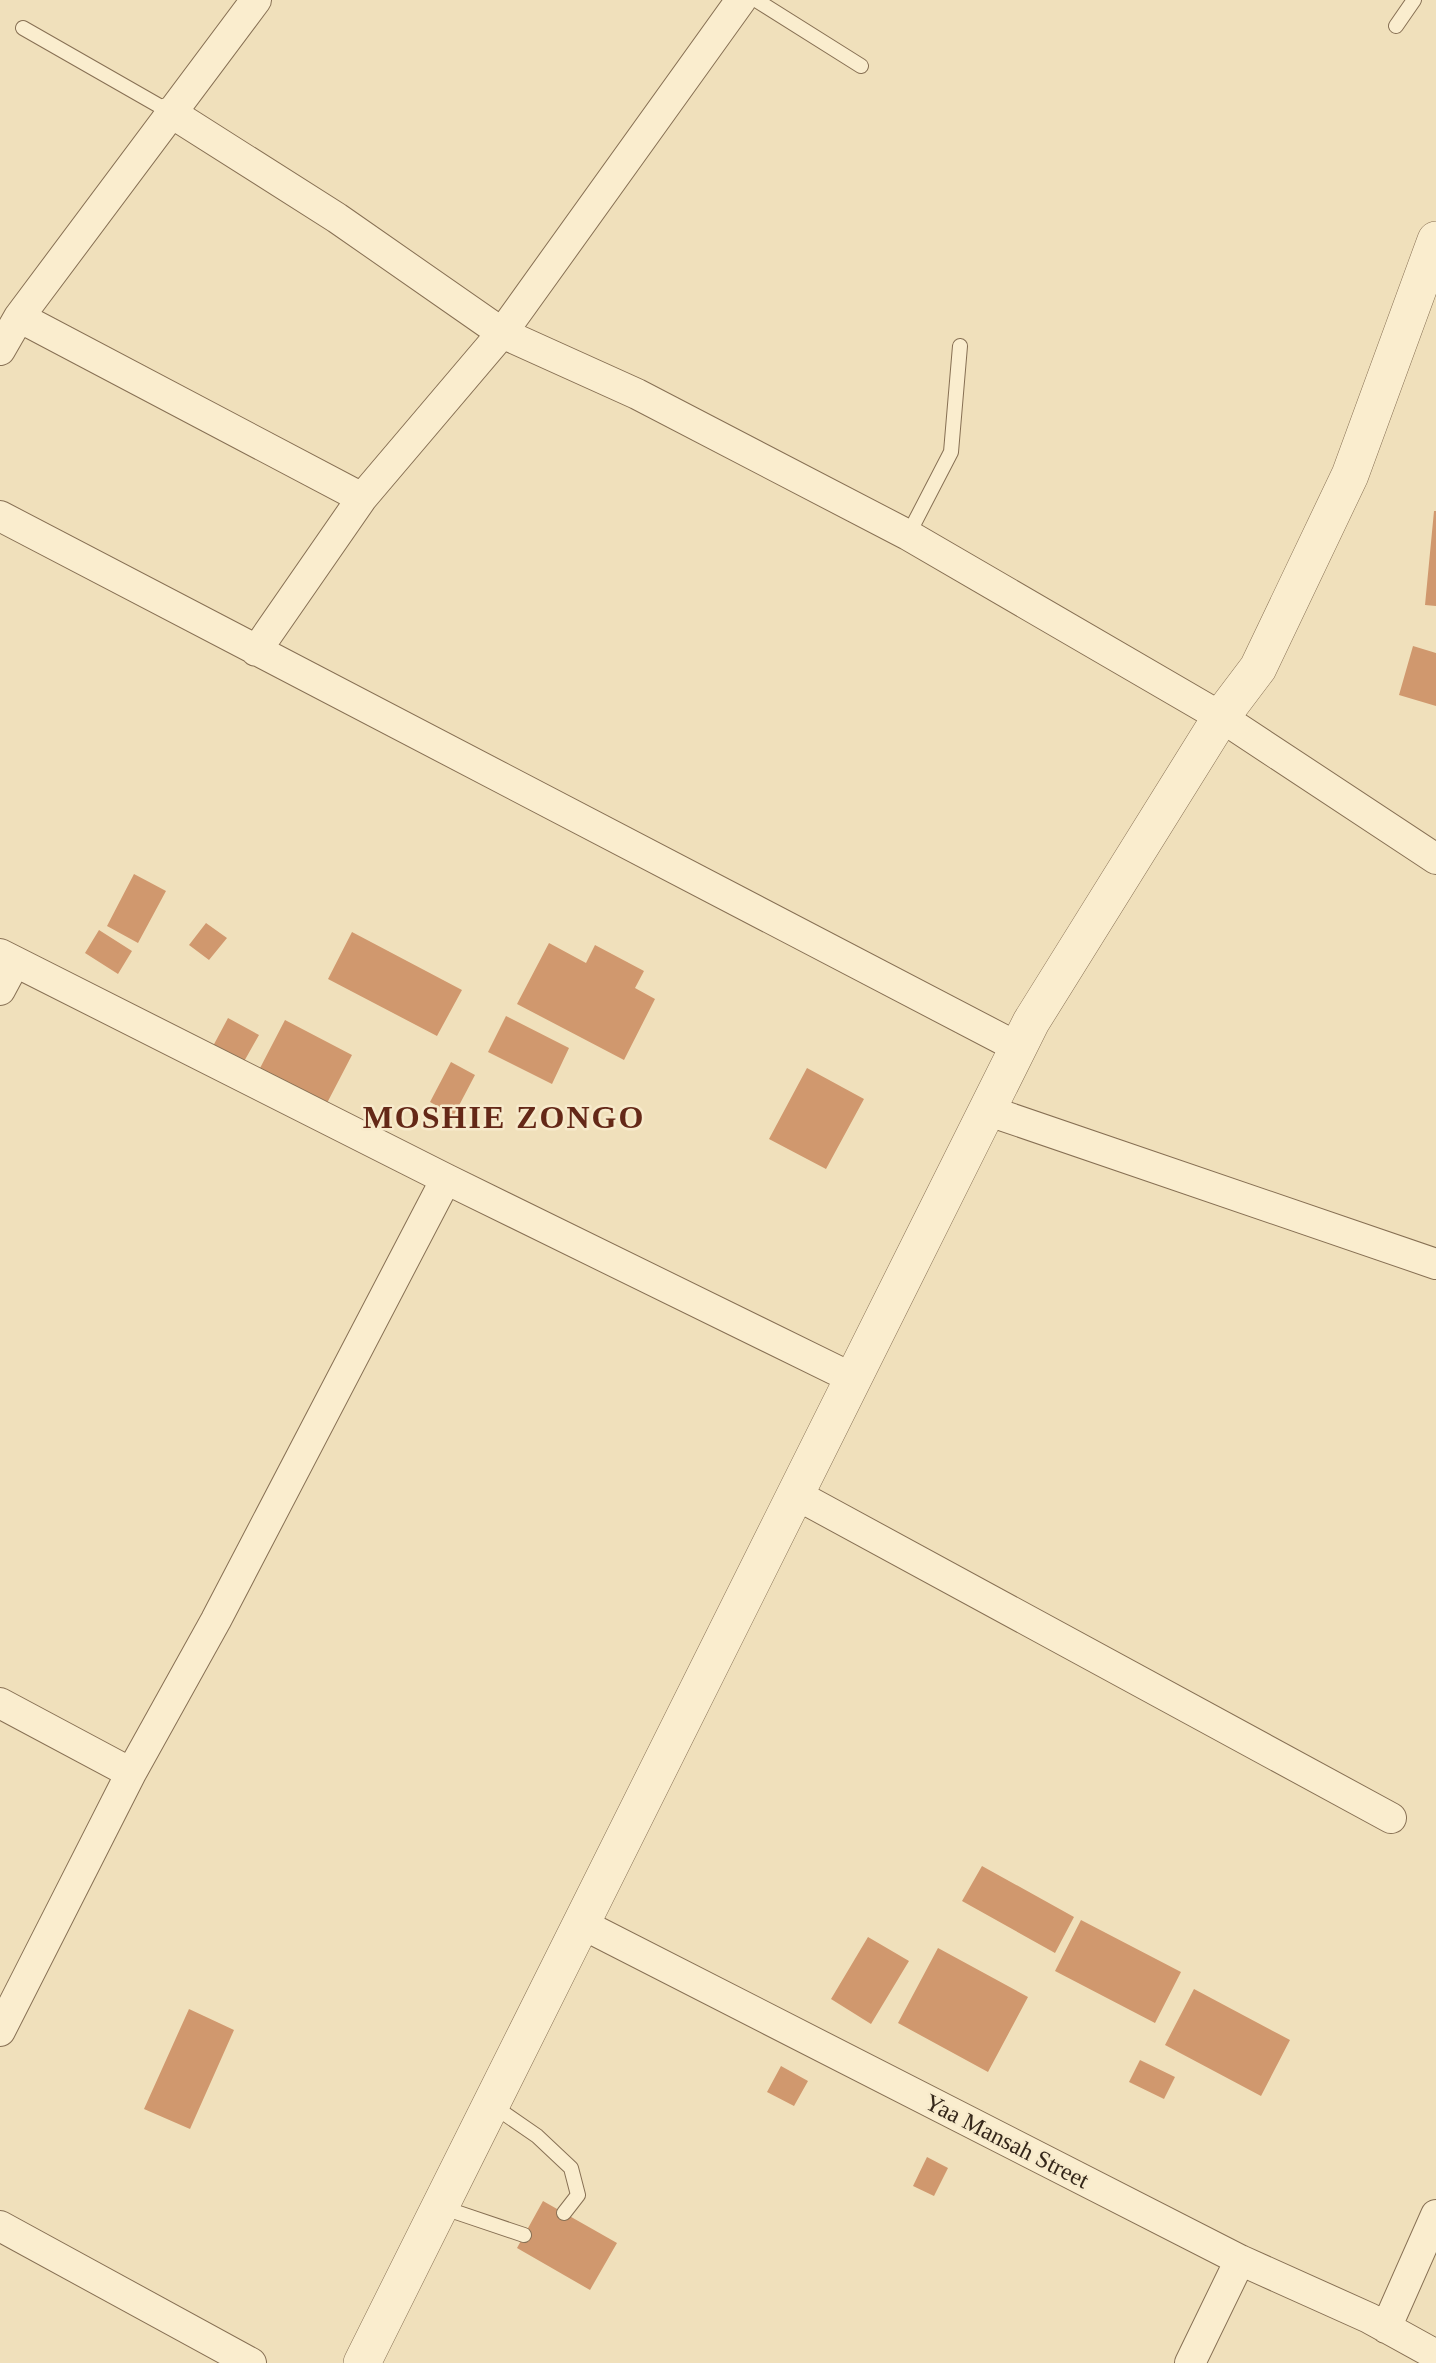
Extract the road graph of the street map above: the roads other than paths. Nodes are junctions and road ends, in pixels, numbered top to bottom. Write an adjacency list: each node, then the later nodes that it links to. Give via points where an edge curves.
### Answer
1 (256, 0): 8 (street)
2 (741, 0): 11 (street)
3 (756, 0): 7 (lane)
4 (1414, 0): 5 (lane)
5 (1396, 26)
6 (23, 29): 8 (lane)
7 (861, 66)
8 (170, 112): 10 (street); 11 (street, via 337,218)
9 (1436, 240): 18 (street, via 1350,475 1258,668)
10 (19, 317): 13 (street); 14 (street)
11 (502, 333): 14 (street); 16 (street, via 637,394)
12 (960, 346): 16 (lane, via 951,452)
13 (0, 350)
14 (362, 498): 17 (street)
15 (0, 516): 17 (street)
16 (908, 535): 18 (street)
17 (256, 651): 22 (street)
18 (1221, 717): 19 (street); 22 (street)
19 (1436, 859)
20 (7, 958): 21 (street); 24 (street)
21 (0, 990)
22 (1018, 1048): 23 (street)
23 (986, 1110): 25 (street); 26 (street)
24 (446, 1179): 26 (street); 29 (street)
25 (1436, 1264)
26 (854, 1379): 27 (street)
27 (795, 1494): 30 (street); 31 (street)
28 (0, 1703): 29 (street)
29 (131, 1773): 32 (street)
30 (1391, 1818)
31 (580, 1923): 33 (street); 39 (street, Yaa Mansah Street)
32 (0, 2031)
33 (491, 2104): 34 (street); 35 (lane, via 571,2168 578,2195)
34 (440, 2206): 38 (lane); 43 (street)
35 (564, 2213)
36 (1436, 2216): 40 (street)
37 (0, 2226): 42 (street)
38 (524, 2235)
39 (1240, 2260): 40 (street, Yaa Mansah Street); 44 (street)
40 (1386, 2328): 41 (street, Yaa Mansah Street)
41 (1436, 2355)
42 (251, 2363)
43 (362, 2363)
44 (1190, 2363)

